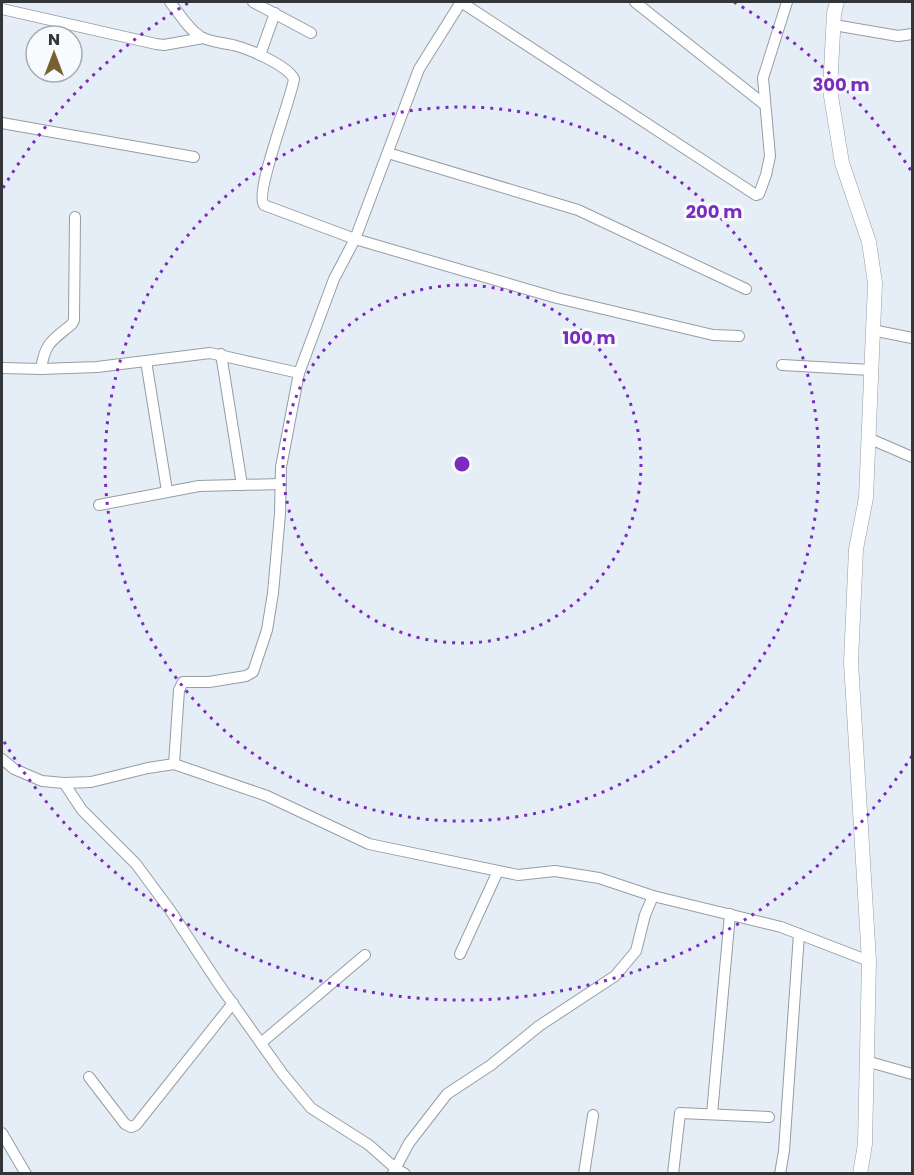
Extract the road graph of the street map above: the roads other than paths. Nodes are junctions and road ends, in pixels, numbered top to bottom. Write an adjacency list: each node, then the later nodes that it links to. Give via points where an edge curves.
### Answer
1 (170, 2): 12 (street)
2 (253, 2): 8 (street)
3 (461, 2): 14 (street, via 756,195 770,156); 16 (street, via 419,69)
4 (635, 2): 14 (street)
5 (837, 2): 9 (street)
6 (784, 3): 14 (street, via 763,78)
7 (2, 9): 12 (street, via 156,44)
8 (275, 13): 10 (street); 13 (street)
9 (834, 25): 11 (street, via 898,36); 21 (street, via 830,90 842,164 869,242 875,283)
10 (311, 33)
11 (912, 34)
12 (203, 38): 13 (street)
13 (260, 55): 19 (street, via 288,70 294,79 261,202)
14 (765, 105)
15 (2, 123): 17 (street)
16 (388, 153): 19 (street); 20 (street, via 578,210)
17 (194, 157)
18 (75, 217): 28 (street, via 74,320 50,342)
19 (356, 239): 22 (street, via 557,298 713,334); 30 (street, via 334,279)
20 (746, 289)
21 (872, 330): 23 (street); 29 (street)
22 (738, 336)
23 (912, 338)
24 (221, 354): 25 (street); 30 (street); 34 (street)
25 (147, 361): 28 (street); 35 (street)
26 (782, 365): 29 (street)
27 (2, 368): 28 (street)
28 (41, 369)
29 (871, 370): 31 (street)
30 (299, 373): 33 (street)
31 (868, 438): 32 (street); 46 (street, via 866,498 856,549 851,662)
32 (912, 457)
33 (281, 484): 34 (street); 38 (street, via 273,593 267,630 253,672 228,679 183,682 179,690)
34 (242, 485): 35 (street)
35 (167, 491): 36 (street)
36 (99, 505)
37 (2, 759): 39 (street, via 42,781)
38 (174, 764): 39 (street, via 91,782); 40 (street, via 267,796 369,844)
39 (64, 783): 47 (street, via 82,810 136,864)
40 (498, 871): 41 (street, via 518,875 555,871 598,878); 44 (street)
41 (653, 896): 42 (street); 56 (street, via 636,951 615,976 447,1094 409,1143)
42 (730, 914): 43 (street); 52 (street)
43 (799, 934): 46 (street); 61 (street)
44 (460, 954)
45 (364, 955): 48 (street)
46 (869, 961): 49 (street)
47 (233, 1003): 48 (street); 51 (street, via 136,1125 125,1124)
48 (261, 1043): 56 (street, via 312,1108 369,1145)
49 (866, 1061): 50 (street); 62 (street, via 865,1144)
50 (912, 1074)
51 (89, 1077)
52 (712, 1114): 54 (street); 60 (street, via 680,1113)
53 (593, 1115): 59 (street)
54 (769, 1117)
55 (2, 1133): 57 (street)
56 (394, 1171): 58 (street)
57 (26, 1173)
58 (405, 1173)
59 (584, 1173)
60 (673, 1173)
61 (780, 1173)
62 (860, 1173)

